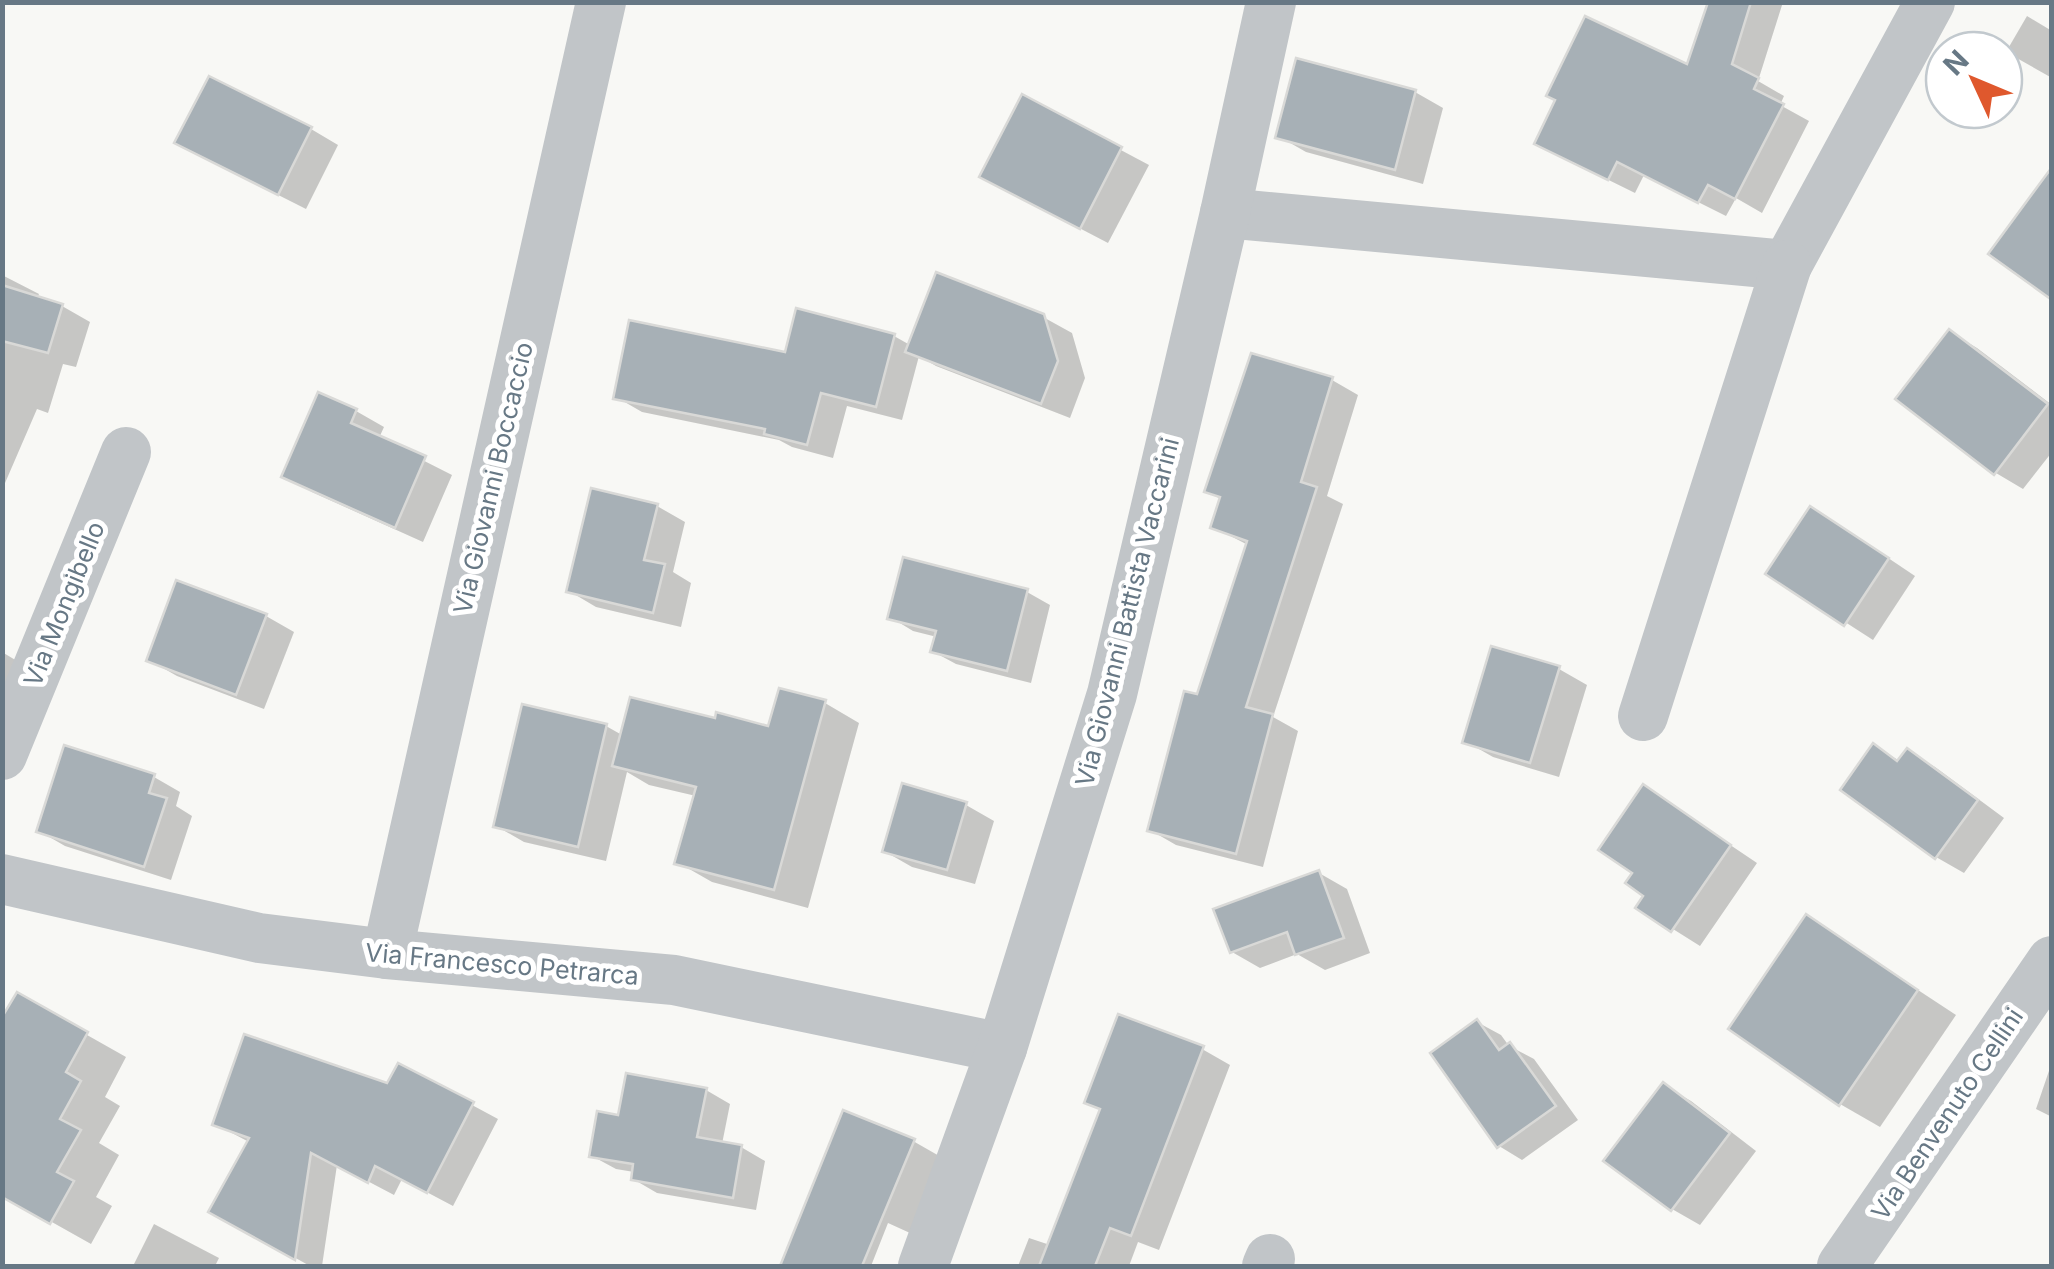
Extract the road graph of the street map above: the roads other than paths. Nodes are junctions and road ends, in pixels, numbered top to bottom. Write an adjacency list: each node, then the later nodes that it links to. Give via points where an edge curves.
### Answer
1 (601, 2): 10 (street, Via Giovanni Boccaccio)
2 (1271, 2): 4 (street, Via Giovanni Battista Vaccarini)
3 (1930, 2): 5 (street)
4 (1226, 213): 5 (street); 12 (street, Via Giovanni Battista Vaccarini, via 1112,694)
5 (1787, 266): 7 (street)
6 (126, 452): 8 (street, Via Mongibello)
7 (1643, 716)
8 (2, 755)
9 (2, 878): 10 (street, Via Francesco Petrarca, via 259,938)
10 (387, 954): 12 (street, Via Francesco Petrarca, via 674,980)
11 (2052, 961): 14 (street, Via Benvenuto Cellini)
12 (1002, 1048): 13 (street, Via Giovanni Battista Vaccarini)
13 (923, 1266)
14 (1842, 1266)

